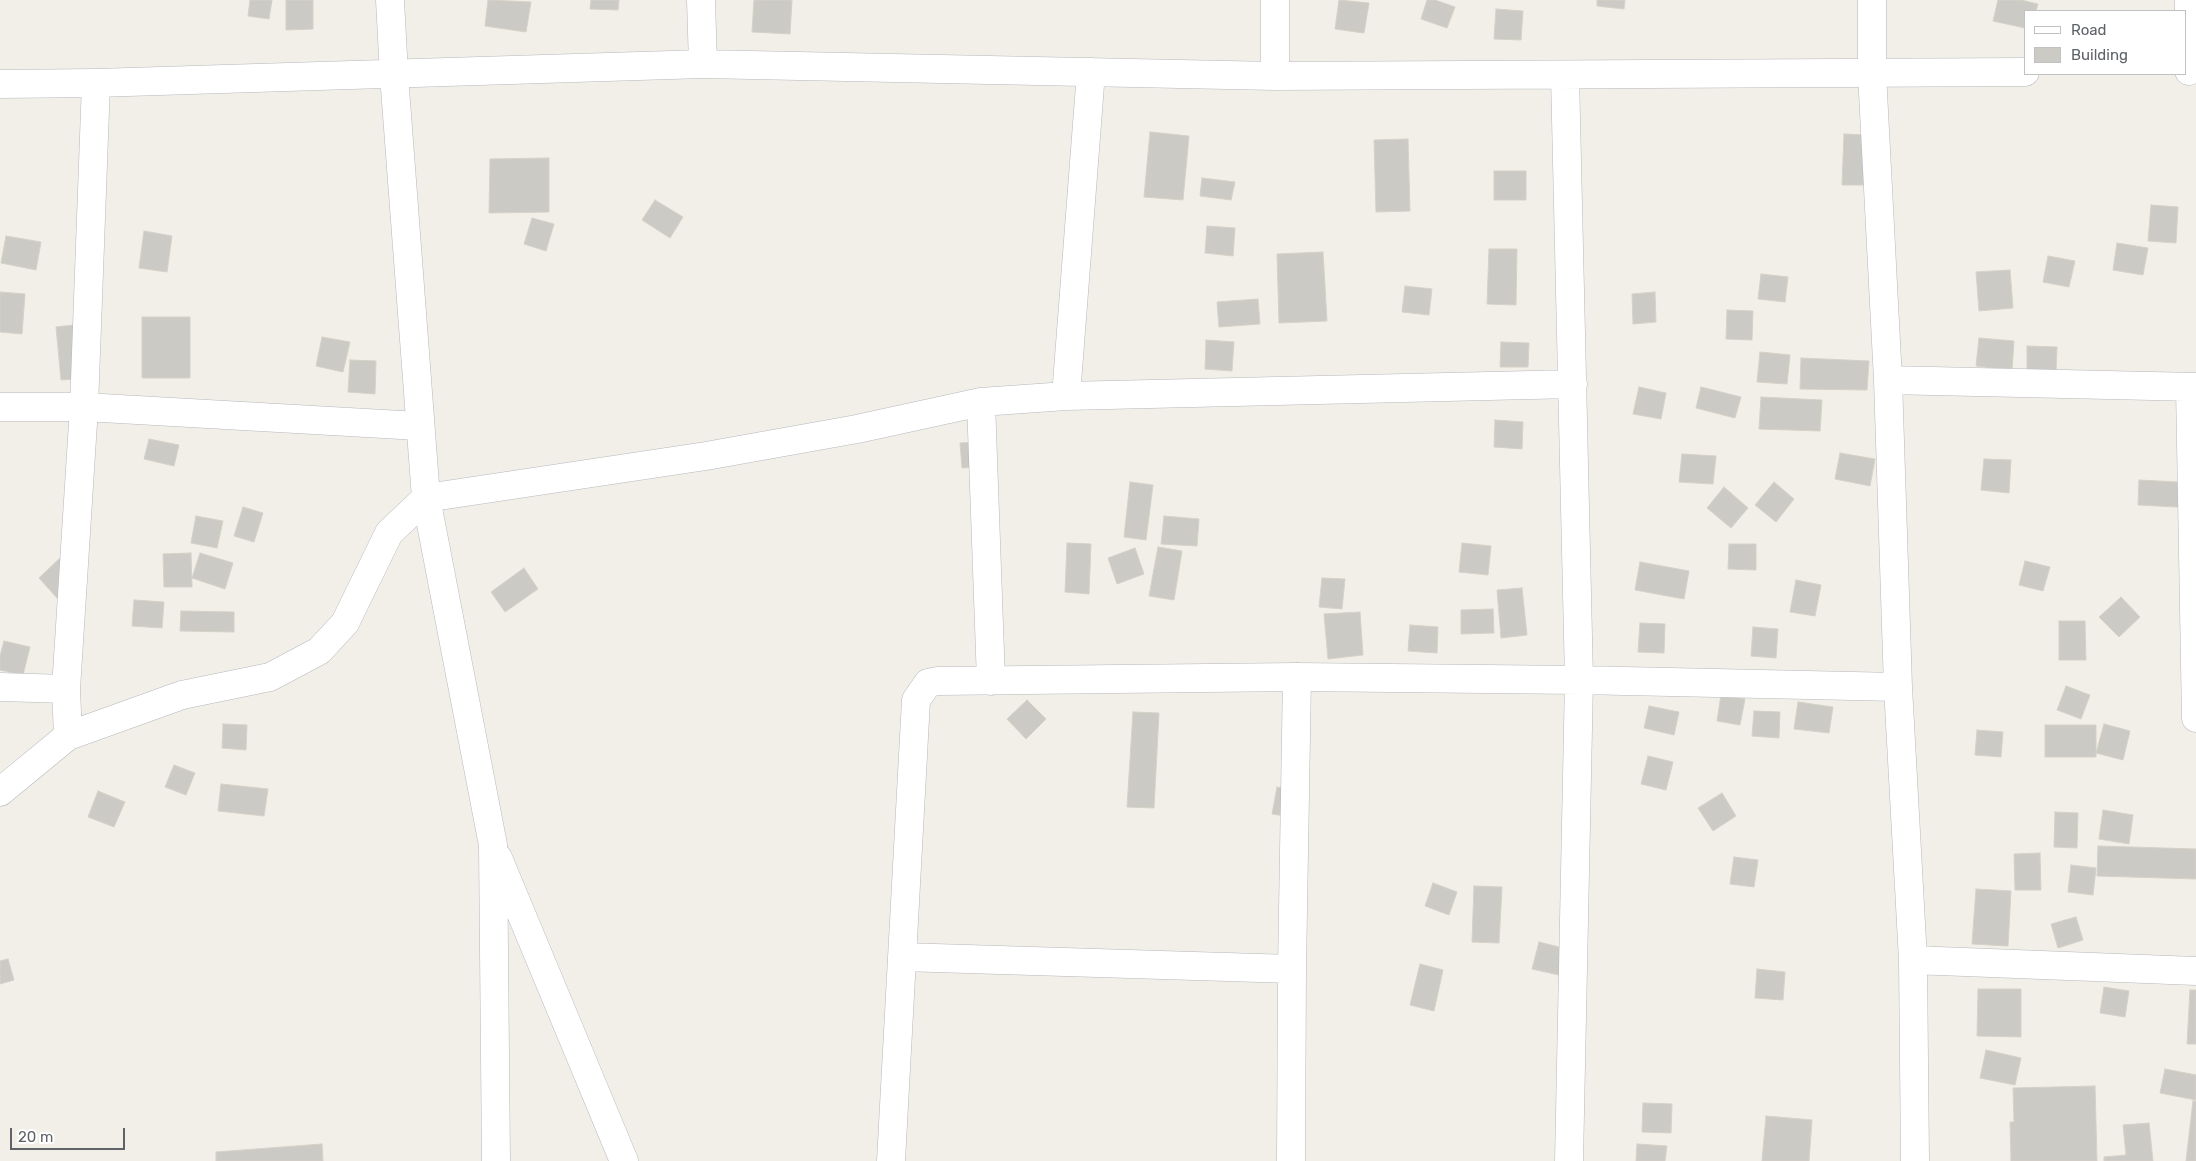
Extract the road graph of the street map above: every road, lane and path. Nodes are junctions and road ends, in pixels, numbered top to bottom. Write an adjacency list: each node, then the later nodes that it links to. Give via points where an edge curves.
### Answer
1 (390, 0): 11 (street)
2 (701, 0): 6 (street)
3 (1275, 0): 13 (street)
4 (1872, 0): 10 (street)
5 (2189, 0): 7 (street)
6 (703, 64): 8 (street); 11 (street)
7 (2190, 71)
8 (1091, 72): 13 (street); 19 (street)
9 (2024, 72): 10 (street)
10 (1872, 73): 12 (street); 16 (street)
11 (394, 75): 14 (street); 23 (street)
12 (1565, 75): 13 (street); 17 (street)
13 (1275, 76)
14 (96, 83): 15 (street); 22 (street)
15 (0, 84)
16 (1888, 380): 18 (street); 29 (street)
17 (1573, 384): 19 (street); 26 (street)
18 (2193, 387): 31 (street)
19 (1066, 396): 20 (street)
20 (981, 402): 24 (street, via 857,429 706,456); 27 (street)
21 (0, 407): 22 (street)
22 (84, 407): 23 (street); 30 (street)
23 (420, 426): 24 (street)
24 (426, 498): 32 (street, via 389,533 345,623 319,651 270,677 182,695); 34 (street)
25 (1297, 678): 26 (street); 27 (street); 37 (street)
26 (1579, 680): 29 (street); 43 (street)
27 (991, 681): 35 (street, via 928,683 916,700)
28 (0, 687): 30 (street)
29 (1898, 687): 36 (street)
30 (66, 689): 32 (street)
31 (2196, 718)
32 (68, 736): 33 (street)
33 (0, 792)
34 (493, 845): 39 (street); 40 (street)
35 (902, 957): 37 (street); 41 (street)
36 (1913, 960): 38 (street); 44 (street)
37 (1292, 969): 42 (street)
38 (2196, 971)
39 (496, 1161)
40 (624, 1161)
41 (891, 1161)
42 (1292, 1161)
43 (1569, 1161)
44 (1915, 1161)

